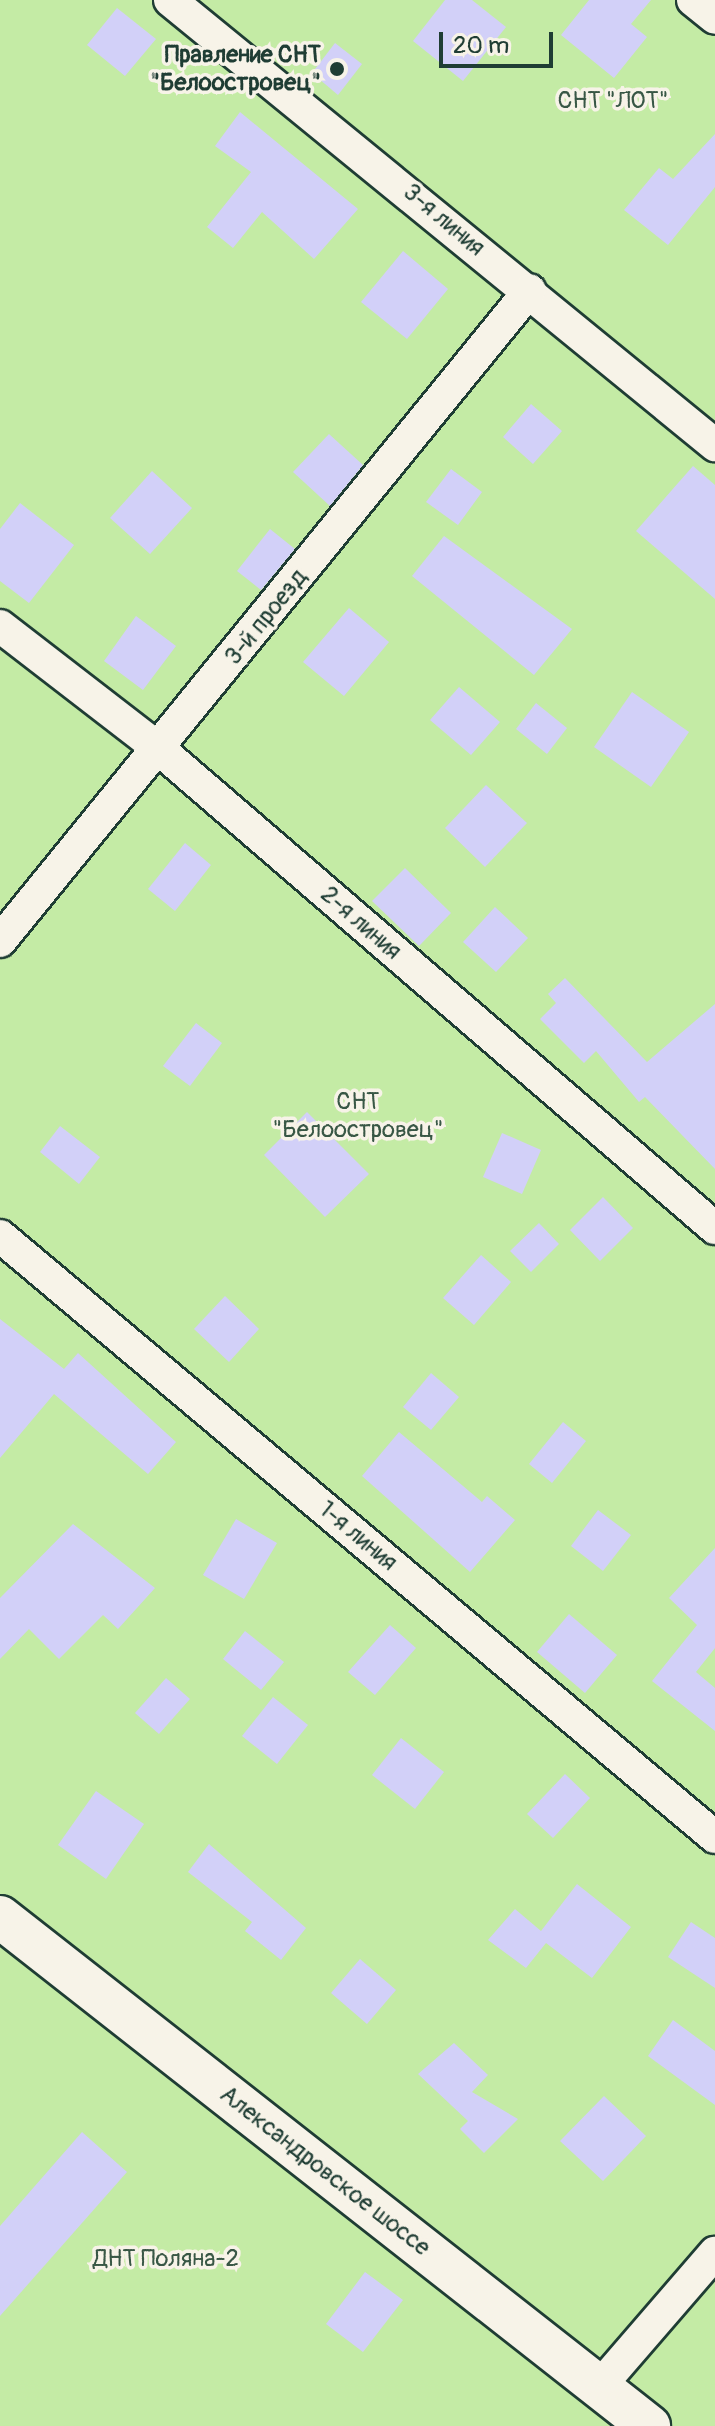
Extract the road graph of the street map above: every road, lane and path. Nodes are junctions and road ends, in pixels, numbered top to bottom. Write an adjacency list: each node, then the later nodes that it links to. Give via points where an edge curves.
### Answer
1 (170, 0): 4 (street, 3-я линия)
2 (693, 0): 3 (street)
3 (715, 18)
4 (530, 290): 5 (street, 3-я линия); 7 (street, 3-й проезд)
5 (715, 445)
6 (0, 626): 7 (street, 2-я линия)
7 (159, 749): 8 (street, 3-й проезд); 9 (street, 2-я линия)
8 (0, 941)
9 (715, 1228)
10 (0, 1236): 11 (street, 1-я линия)
11 (715, 1837)
12 (0, 1917): 14 (street, Александровское шоссе)
13 (715, 2253): 14 (street)
14 (600, 2386): 15 (street, Александровское шоссе)
15 (649, 2426)

